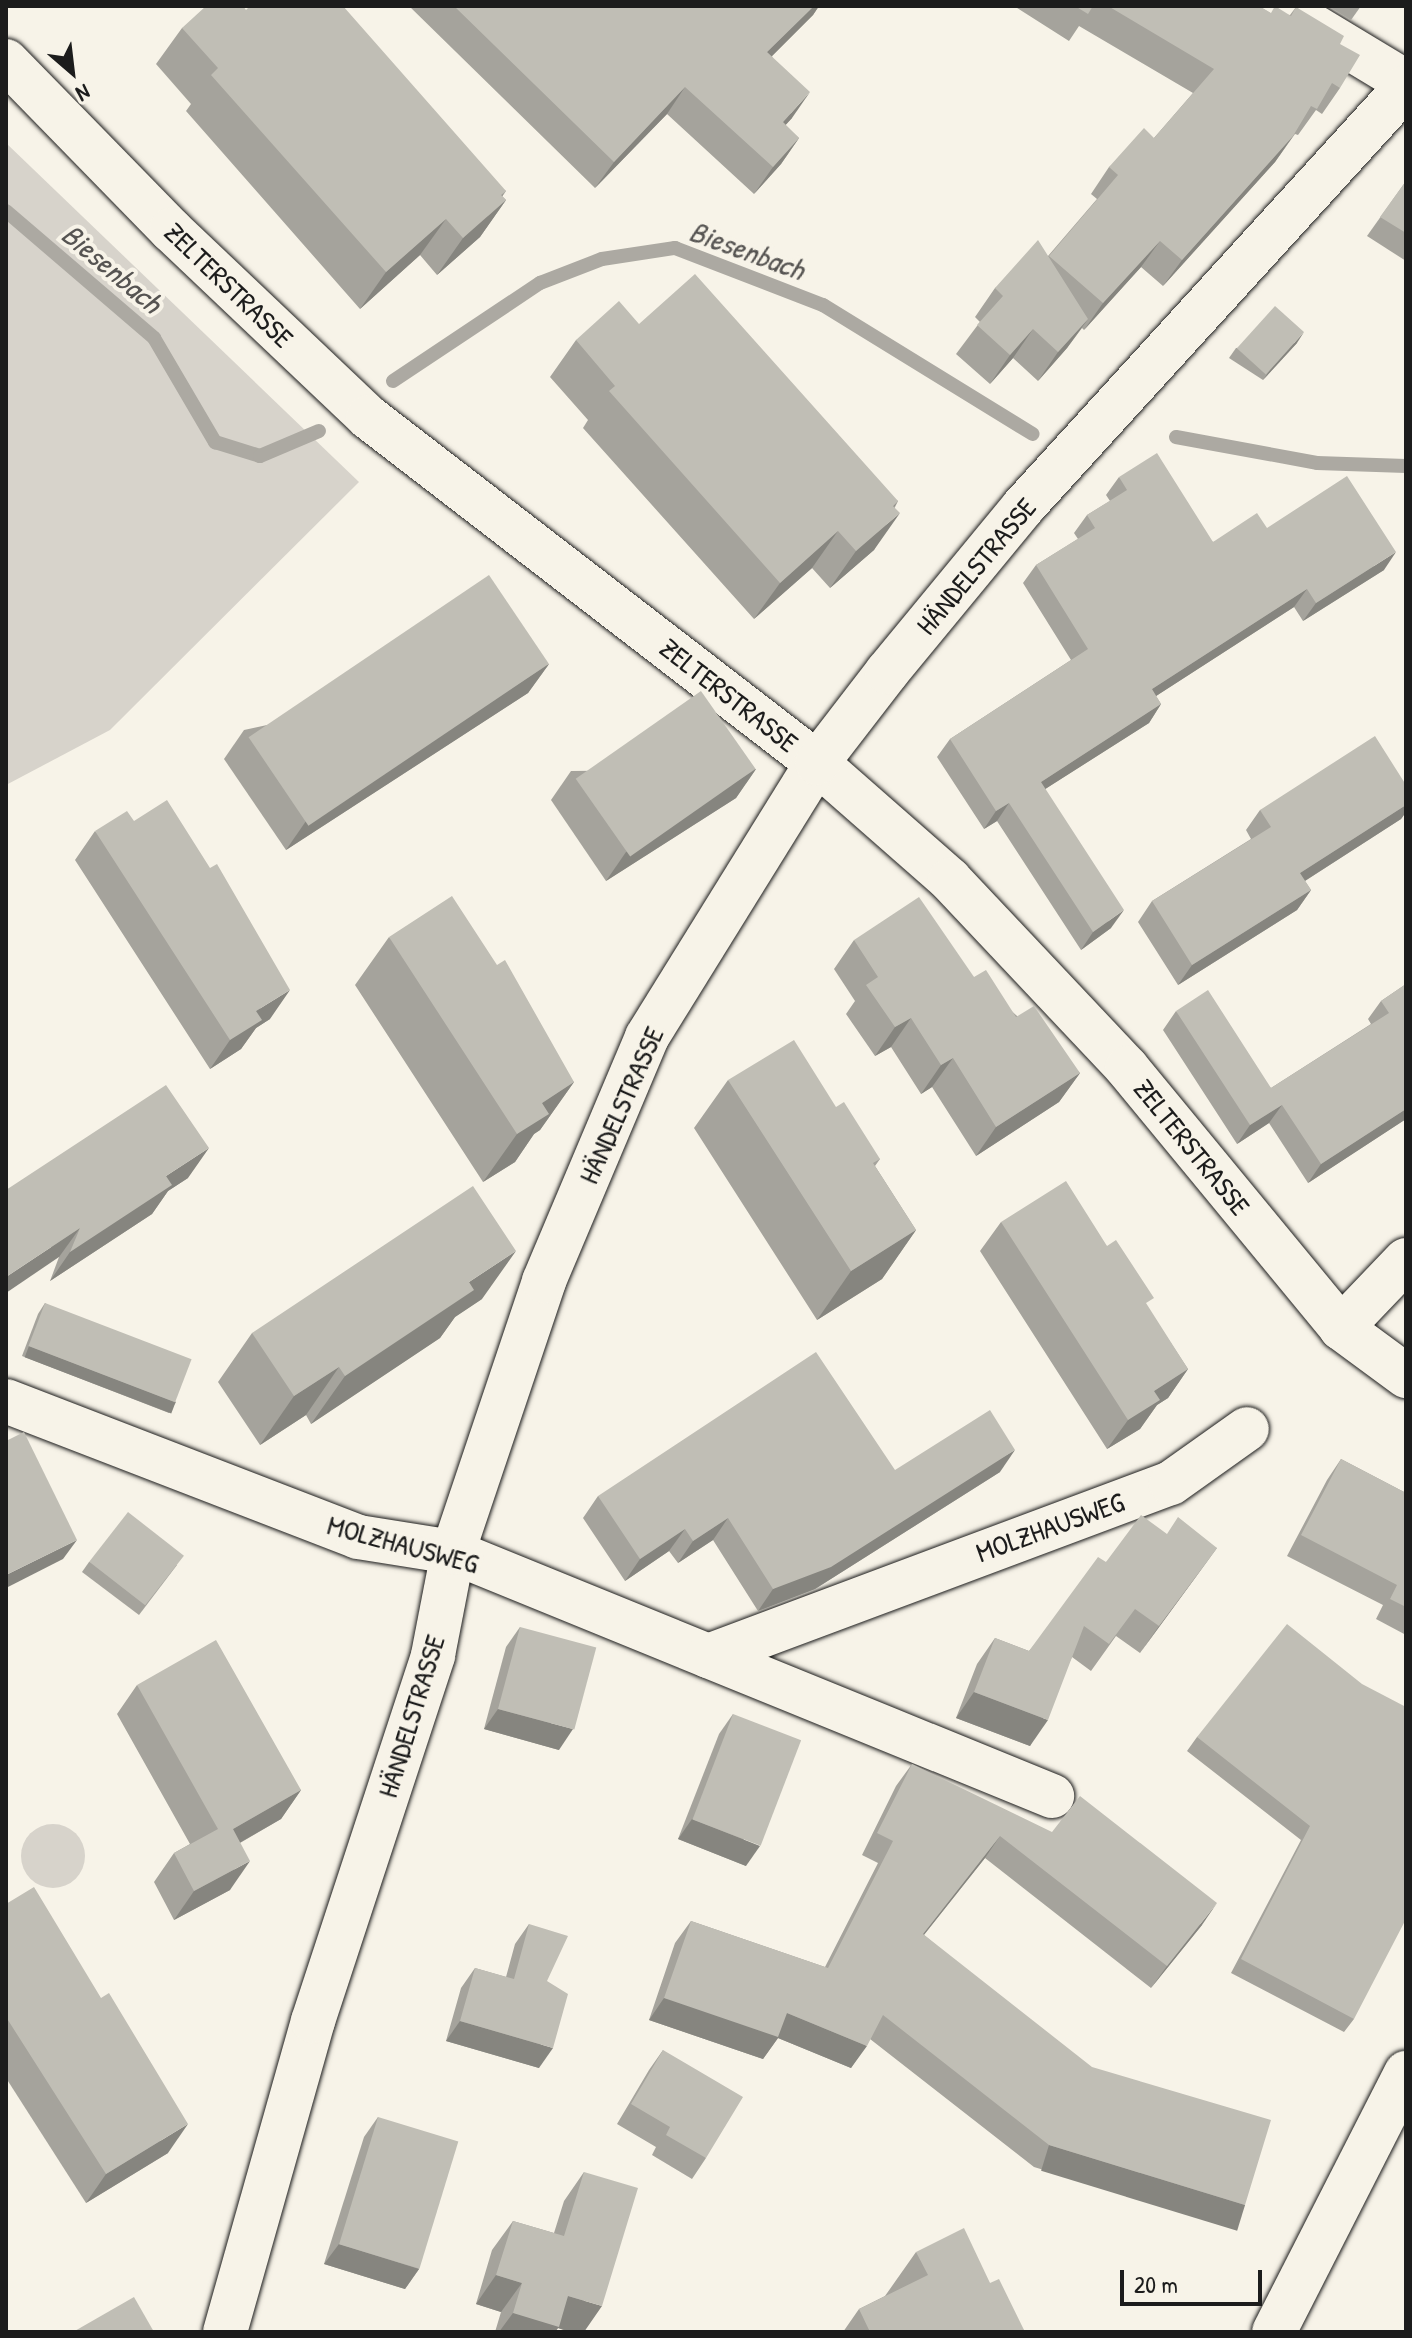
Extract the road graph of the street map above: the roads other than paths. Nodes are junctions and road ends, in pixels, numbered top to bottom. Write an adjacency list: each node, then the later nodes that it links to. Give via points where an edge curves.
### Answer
1 (1280, 6): 3 (street)
2 (6, 61): 4 (street, ZELTERSTRASSE, via 171,230 368,417)
3 (1406, 84): 4 (street, HÄNDELSTRASSE, via 1023,507)
4 (817, 763): 6 (street, ZELTERSTRASSE, via 950,880 1127,1068); 10 (street, HÄNDELSTRASSE, via 647,1037 544,1281)
5 (1406, 1260): 6 (street)
6 (1341, 1328): 7 (street, ZELTERSTRASSE)
7 (1406, 1376)
8 (6, 1401): 10 (street, MOLZHAUSWEG, via 358,1537)
9 (1247, 1429): 11 (street, MOLZHAUSWEG, via 1171,1483)
10 (453, 1552): 11 (street, MOLZHAUSWEG); 14 (street, HÄNDELSTRASSE, via 433,1655 313,2021)
11 (708, 1656): 12 (street, MOLZHAUSWEG)
12 (1052, 1796)
13 (1406, 2073): 15 (street)
14 (225, 2332)
15 (1274, 2332)

